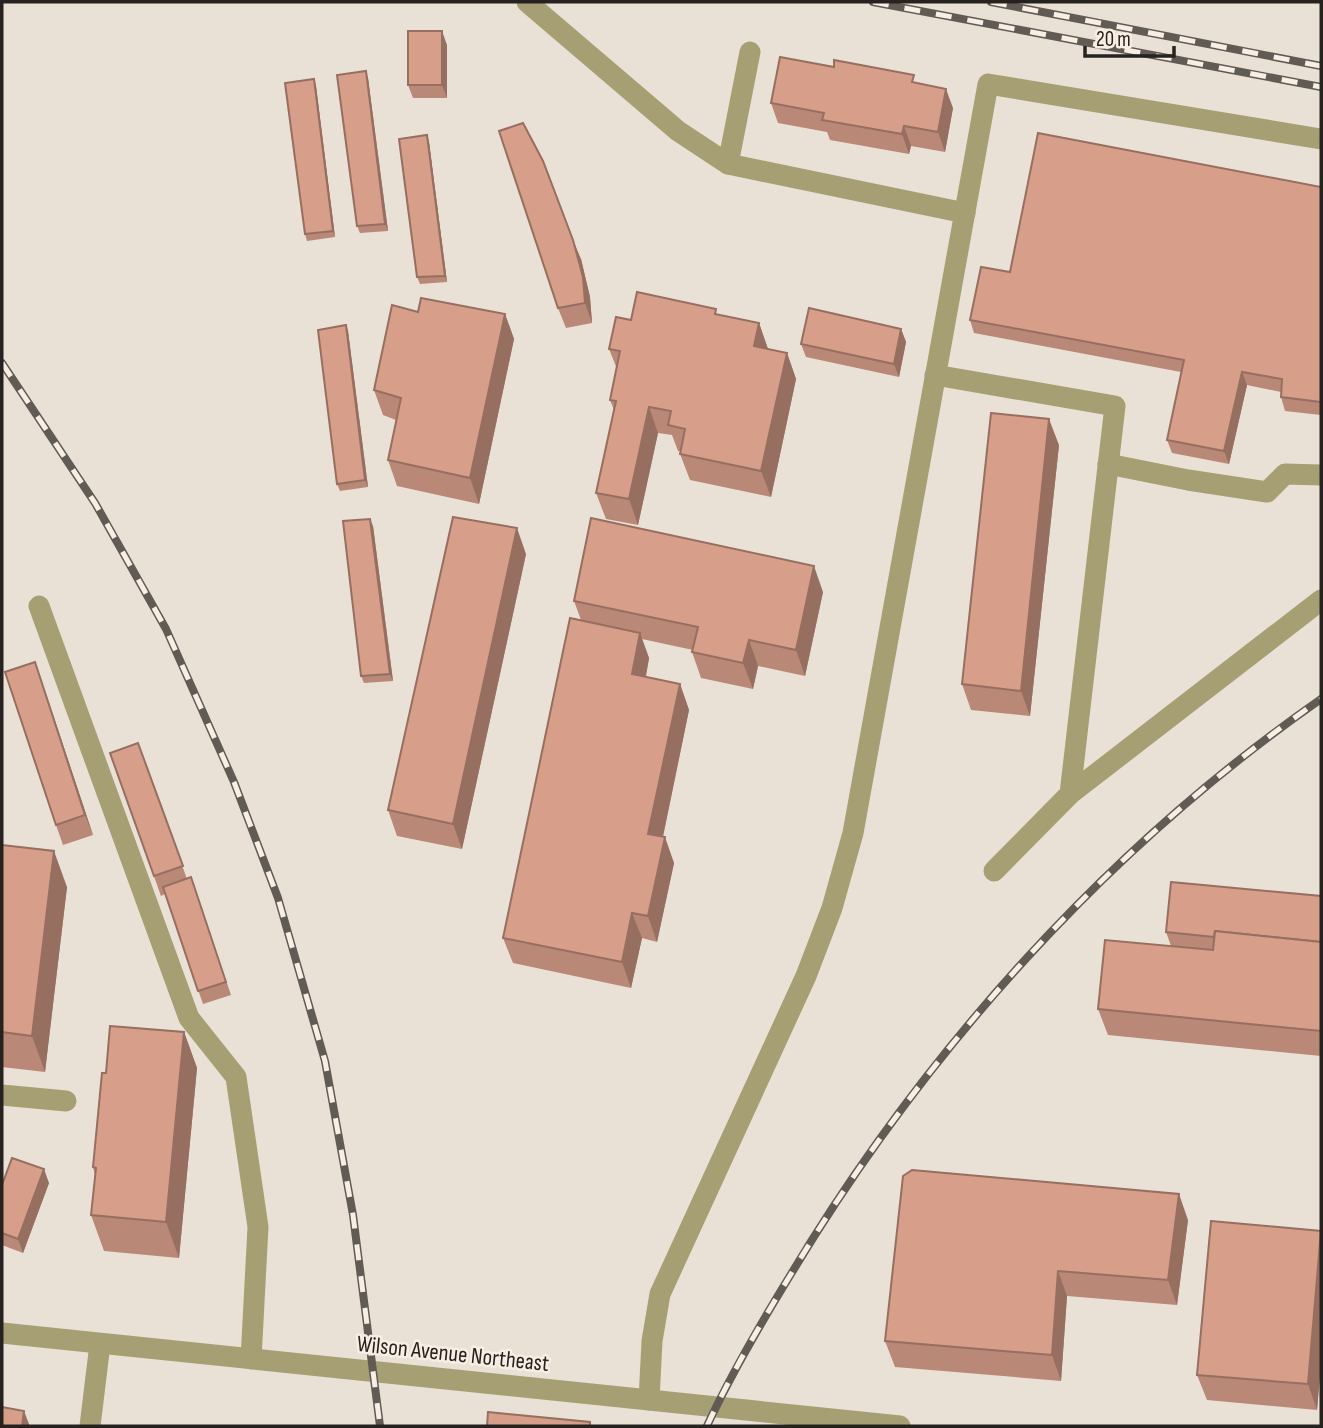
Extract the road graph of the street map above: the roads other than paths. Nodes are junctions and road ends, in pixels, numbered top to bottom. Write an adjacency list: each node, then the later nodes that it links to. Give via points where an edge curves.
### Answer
1 (527, 2): 4 (street, via 678,131)
2 (750, 52): 4 (street)
3 (1321, 139): 5 (street, via 988,84)
4 (728, 164): 5 (street)
5 (965, 213): 6 (street)
6 (935, 375): 7 (street, via 1115,406); 18 (street, via 853,833 806,976 660,1294)
7 (1108, 464): 8 (street, via 1267,492 1286,474); 11 (street)
8 (1321, 475)
9 (1321, 600): 11 (street)
10 (39, 607): 17 (street, via 189,1018 236,1077 258,1227)
11 (1070, 794): 12 (street)
12 (994, 871)
13 (2, 1095): 14 (street)
14 (66, 1101)
15 (2, 1333): 16 (street, Wilson Avenue Northeast)
16 (100, 1343): 17 (street, Wilson Avenue Northeast); 19 (street)
17 (251, 1359): 18 (street, Wilson Avenue Northeast)
18 (649, 1400): 20 (street, Wilson Avenue Northeast)
19 (90, 1426)
20 (900, 1426)

